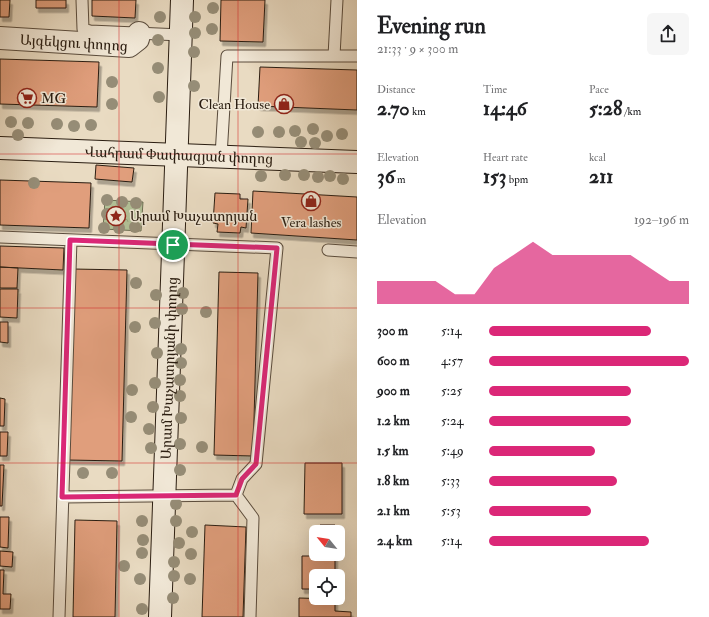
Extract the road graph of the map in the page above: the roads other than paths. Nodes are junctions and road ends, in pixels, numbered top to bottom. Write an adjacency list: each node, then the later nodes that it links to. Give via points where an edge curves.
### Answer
1 (82, 0): 4 (lane, via 83,29)
2 (182, 0): 5 (street, Արամ Խաչատրյանի փողոց)
3 (337, 0): 7 (lane)
4 (139, 33): 5 (lane); 6 (street, Այգեկցու փողոց, via 138,39 129,46)
5 (181, 35): 10 (street, Արամ Խաչատրյանի փողոց)
6 (0, 38)
7 (334, 56): 8 (lane); 11 (lane, via 227,56)
8 (357, 56)
9 (0, 148): 10 (street, Վահրամ Փափազյան փողոց)
10 (176, 154): 11 (street, Վահրամ Փափազյան փողոց); 15 (street, Արամ Խաչատրյանի փողոց)
11 (220, 156): 12 (street, Վահրամ Փափազյան փողոց)
12 (357, 162)
13 (0, 237): 14 (lane)
14 (70, 240): 15 (lane); 20 (lane)
15 (173, 245): 18 (lane, via 277,248 256,464 242,479); 19 (street, Արամ Խաչատրյանի փողոց)
16 (328, 250): 17 (lane)
17 (357, 252)
18 (236, 495): 19 (lane); 23 (lane, via 253,518)
19 (164, 496): 20 (lane); 22 (street, Արամ Խաչատրյանի փողոց)
20 (62, 497): 21 (lane)
21 (59, 617)
22 (160, 617)
23 (250, 617)

